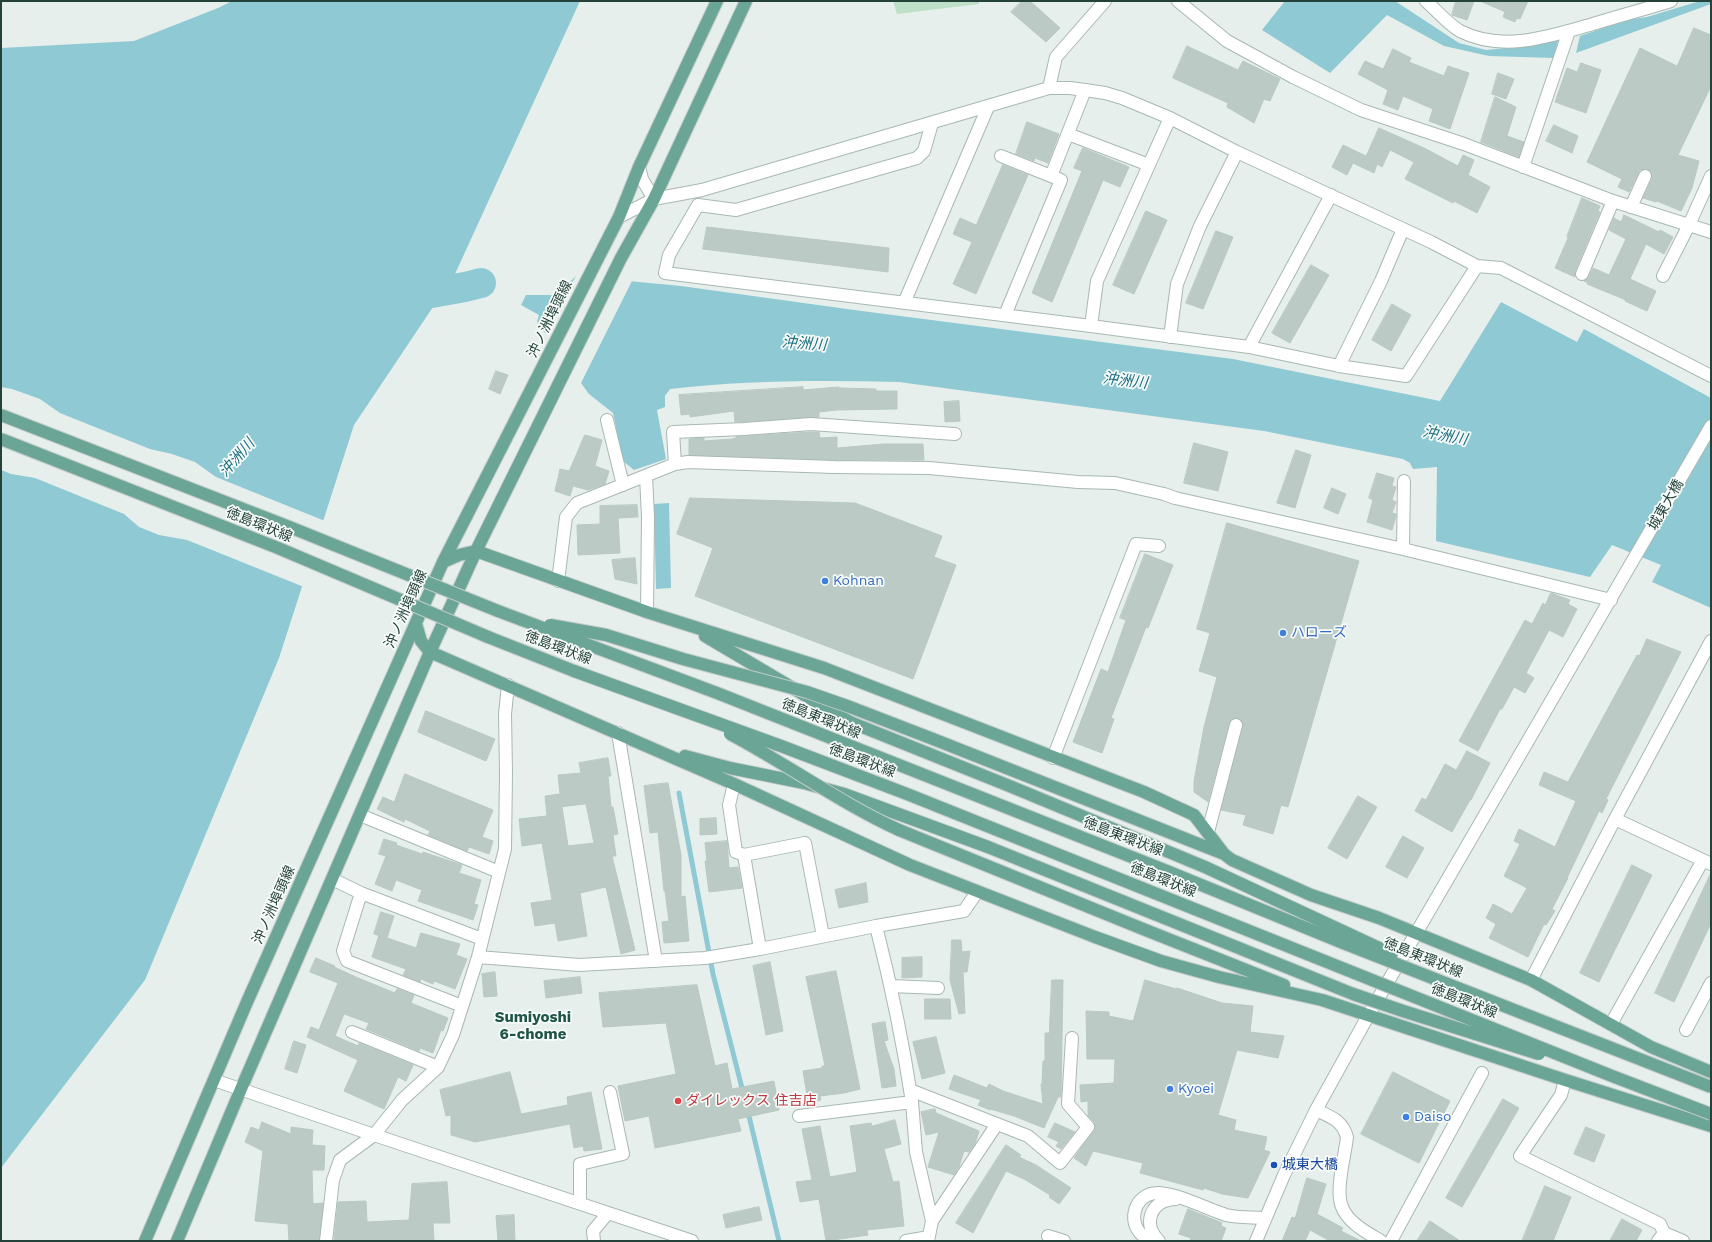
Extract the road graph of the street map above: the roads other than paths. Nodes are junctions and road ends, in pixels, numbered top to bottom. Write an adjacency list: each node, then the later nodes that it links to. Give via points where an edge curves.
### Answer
1 (717, 1): 18 (main road, 沖ノ洲埠頭線)
2 (746, 1): 24 (main road)
3 (1105, 1): 9 (street, via 1056,57)
4 (1178, 1): 19 (street, via 1227,41 1361,110 1464,144)
5 (1426, 1): 7 (street)
6 (1671, 1): 8 (street)
7 (1437, 5): 8 (street, via 1459,30 1484,40 1526,41)
8 (1569, 31): 19 (street)
9 (1049, 88): 10 (street); 11 (street)
10 (1085, 90): 12 (street, via 1122,98); 14 (street)
11 (988, 107): 13 (street); 34 (street)
12 (1170, 118): 15 (street); 17 (street)
13 (932, 123): 24 (street, via 702,190); 34 (street, via 924,151 917,158 736,210 698,205 669,255 665,273)
14 (1068, 134): 17 (street); 22 (street)
15 (1237, 152): 23 (street); 37 (street, via 1200,226 1177,284)
16 (1001, 156): 22 (street)
17 (1149, 165): 36 (street, via 1097,281)
18 (639, 167): 24 (street, via 642,179); 27 (main road, 沖ノ洲埠頭線)
19 (1523, 167): 25 (street)
20 (1645, 176): 26 (street)
21 (1711, 176): 28 (street)
22 (1056, 178): 35 (street)
23 (1331, 195): 29 (street); 38 (street)
24 (654, 199): 27 (street); 52 (main road, via 621,258)
25 (1612, 201): 26 (street); 32 (street)
26 (1631, 206): 28 (street)
27 (619, 217): 53 (main road, 沖ノ洲埠頭線)
28 (1689, 225): 30 (street); 33 (street)
29 (1403, 229): 31 (street); 39 (street, via 1381,281)
30 (1711, 232)
31 (1476, 266): 39 (street, via 1406,376); 40 (street, via 1501,268)
32 (1582, 274)
33 (1663, 276)
34 (904, 303): 35 (street)
35 (1005, 315): 36 (street)
36 (1091, 326): 37 (street)
37 (1170, 337): 38 (street)
38 (1249, 347): 39 (street)
39 (1339, 366)
40 (1711, 376)
41 (1, 415): 57 (main road, 徳島環状線, bridge)
42 (607, 420): 49 (street)
43 (1711, 426): 55 (street, 城東大橋)
44 (955, 434): 46 (street, via 811,424 673,432)
45 (1, 439): 61 (main road, 徳島環状線, bridge, via 278,548)
46 (675, 464): 47 (street); 51 (street, via 688,462 929,468 1115,483)
47 (646, 476): 49 (street); 56 (street)
48 (1404, 481): 51 (street)
49 (623, 485): 54 (street, via 577,503 566,517)
50 (1159, 546): 65 (street, via 1136,544)
51 (1404, 549): 55 (street)
52 (476, 551): 53 (main road); 54 (main road); 60 (main road)
53 (443, 562): 58 (main road, 沖ノ洲埠頭線)
54 (558, 582): 56 (main road)
55 (1611, 600): 78 (street, 城東大橋)
56 (651, 613): 65 (main road, via 824,668); 89 (main road, bridge, via 718,643 850,722 1205,867)
57 (522, 620): 70 (main road, bridge, via 606,635 683,660 807,692); 89 (main road, 徳島東環状線, bridge, via 717,693)
58 (416, 624): 60 (main road, via 421,641); 100 (main road, 沖ノ洲埠頭線)
59 (1711, 641): 68 (street)
60 (430, 652): 62 (main road); 67 (main road)
61 (574, 671): 88 (main road, bridge, via 690,714 752,746 899,830); 99 (main road, 徳島環状線, bridge, via 899,791)
62 (508, 684): 64 (main road); 73 (street, via 505,714 506,849)
63 (1236, 725): 69 (street)
64 (618, 733): 66 (main road); 83 (street); 99 (main road, bridge, via 706,762 804,783 871,803 988,847 1353,994 1520,1049)
65 (1053, 758): 69 (main road, via 1144,792 1194,815)
66 (734, 784): 71 (street, via 729,805 736,852); 75 (main road, via 910,865)
67 (360, 815): 73 (street); 74 (main road)
68 (1615, 819): 72 (street); 84 (street)
69 (1208, 832): 70 (main road)
70 (1224, 854): 78 (main road, via 1232,860 1311,895)
71 (744, 855): 79 (street, via 805,843); 81 (street)
72 (1707, 862): 92 (street)
73 (499, 872): 80 (street)
74 (332, 879): 76 (street); 103 (main road)
75 (977, 892): 77 (street, via 964,911); 88 (main road, via 1161,960 1219,977)
76 (361, 893): 80 (street); 90 (street, via 343,951 347,960)
77 (876, 926): 79 (street); 86 (street)
78 (1416, 933): 84 (main road); 91 (street, 城東大橋)
79 (823, 936): 81 (street)
80 (482, 940): 82 (street)
81 (760, 949): 83 (street, via 710,957)
82 (478, 957): 83 (street, via 579,965); 90 (street)
83 (656, 961)
84 (1530, 980): 92 (main road)
85 (1711, 983): 93 (street)
86 (891, 986): 87 (street); 104 (street)
87 (938, 988)
88 (1322, 1000): 91 (main road)
89 (1490, 1001): 102 (main road, 徳島東環状線, bridge)
90 (462, 1006): 96 (street, via 453,1036)
91 (1368, 1016): 101 (main road); 107 (street, 城東大橋)
92 (1611, 1024): 97 (main road, via 1651,1046)
93 (1686, 1030)
94 (352, 1032): 96 (street)
95 (1072, 1038): 110 (street, via 1068,1104 1088,1127 1060,1163 1028,1136)
96 (438, 1067): 112 (street, via 402,1100)
97 (1711, 1072)
98 (1482, 1073): 132 (street)
99 (1612, 1076): 108 (main road, 徳島環状線, bridge)
100 (214, 1080): 103 (street); 121 (main road, 沖ノ洲埠頭線)
101 (1565, 1080): 111 (main road); 119 (street, via 1561,1095 1520,1156 1660,1224)
102 (1711, 1087)
103 (240, 1089): 112 (street); 122 (main road)
104 (910, 1090): 106 (street); 110 (street)
105 (610, 1092): 114 (street, via 623,1154 580,1164)
106 (912, 1102): 109 (street); 117 (street, via 916,1152)
107 (1316, 1110): 116 (street, 城東大橋); 131 (street, via 1337,1120 1344,1127 1348,1137 1339,1197 1342,1208 1351,1220)
108 (1711, 1114)
109 (799, 1116)
110 (997, 1124): 117 (street)
111 (1711, 1126)
112 (374, 1135): 114 (street); 123 (street, via 340,1160 333,1180)
113 (1183, 1199): 116 (street, via 1227,1216); 128 (street, via 1158,1193 1150,1194 1138,1205 1134,1211 1135,1227 1140,1234); 129 (street, via 1165,1200 1158,1203 1153,1210 1151,1228)
114 (580, 1203): 115 (street)
115 (608, 1213): 124 (street, via 593,1231); 125 (street)
116 (1265, 1218): 130 (street, 城東大橋)
117 (932, 1221): 120 (street)
118 (1048, 1236): 127 (street)
119 (1661, 1237): 133 (street)
120 (929, 1239): 126 (street)
121 (145, 1241)
122 (177, 1241)
123 (326, 1241)
124 (594, 1241)
125 (692, 1241)
126 (906, 1241)
127 (1064, 1241)
128 (1152, 1241)
129 (1159, 1241)
130 (1256, 1241)
131 (1382, 1241)
132 (1391, 1241)
133 (1683, 1241)

